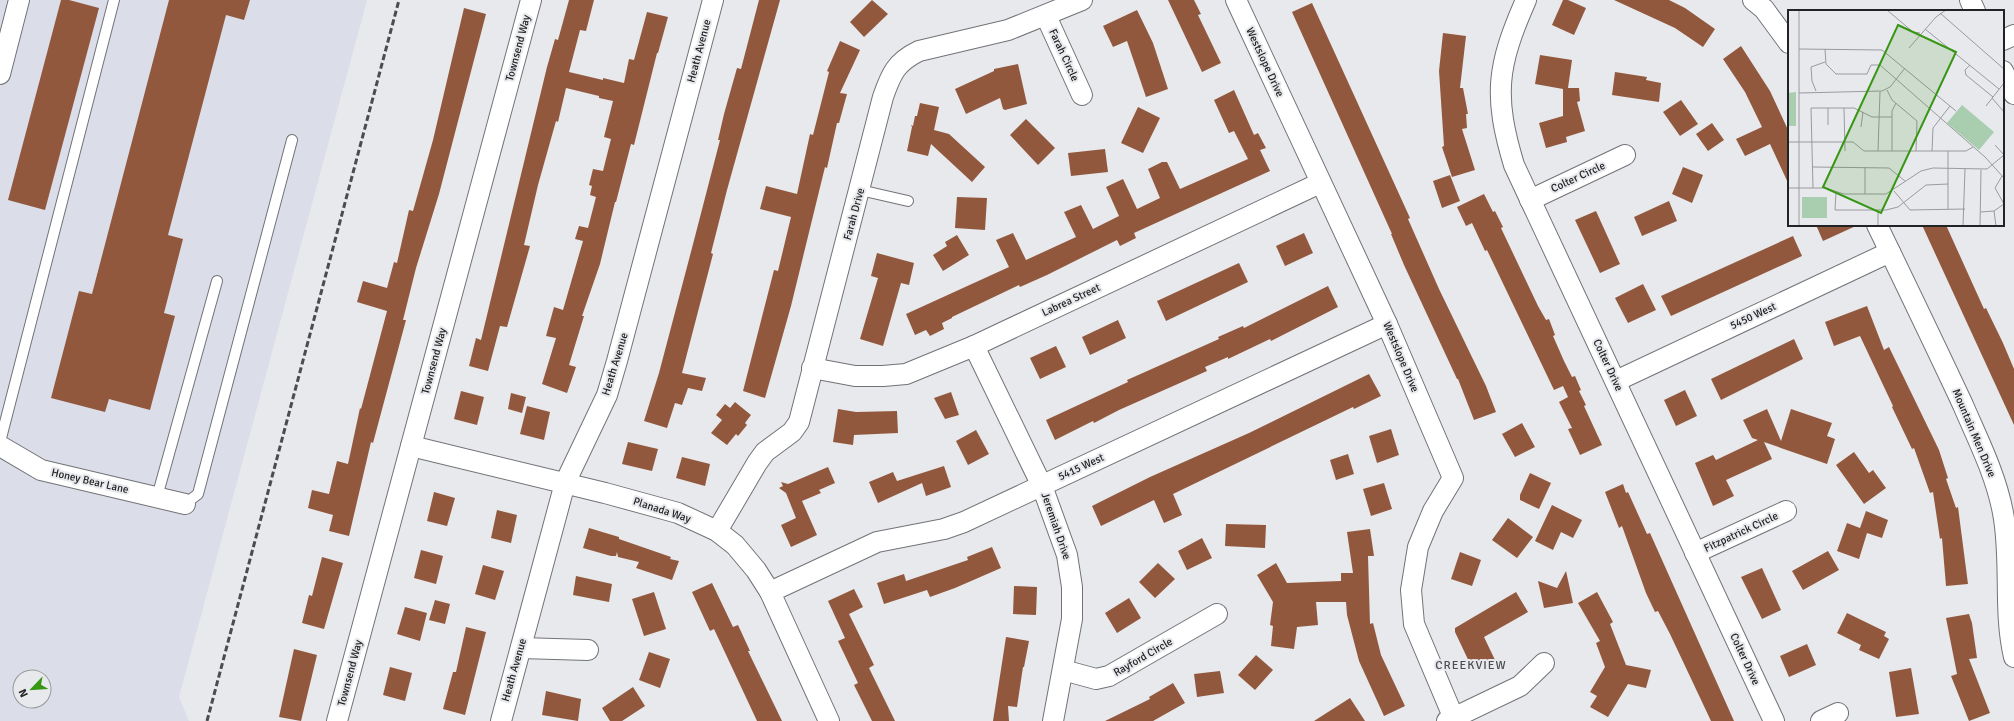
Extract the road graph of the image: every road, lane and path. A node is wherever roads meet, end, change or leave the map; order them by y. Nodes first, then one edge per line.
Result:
1 (19, 0) edge
2 (114, 0) edge
3 (531, 0) edge
4 (713, 0) edge
5 (1082, 0) edge
6 (1236, 0) edge
7 (1526, 0) edge
8 (1753, 0) edge
9 (1970, 0) edge
10 (1975, 10) edge
11 (1046, 16) junction
12 (2014, 35) edge
13 (2004, 40) edge
14 (1788, 42) edge
15 (2004, 73) edge
16 (0, 74) edge
17 (2014, 94) edge
18 (1082, 95) dead end
19 (292, 140) dead end
20 (1625, 155) dead end
21 (1320, 184) junction
22 (860, 190) junction
23 (1530, 200) junction
24 (908, 201) dead end
25 (1877, 226) edge
26 (1890, 252) junction
27 (217, 281) dead end
28 (1387, 324) junction
29 (974, 346) junction
30 (812, 368) junction
31 (1616, 381) junction
32 (0, 442) edge
33 (0, 446) edge
34 (411, 446) junction
35 (565, 483) junction
36 (1042, 486) junction
37 (157, 498) junction
38 (185, 504) joint
39 (1786, 511) dead end
40 (717, 531) junction
41 (1695, 553) junction
42 (2011, 557) edge
43 (770, 592) junction
44 (1217, 614) dead end
45 (521, 648) junction
46 (588, 650) dead end
47 (2014, 657) edge
48 (1544, 663) dead end
49 (1063, 670) junction
50 (1452, 720) edge
51 (337, 721) edge
52 (501, 721) edge
53 (829, 721) edge
54 (1053, 721) edge
55 (1774, 721) edge

1 - 16 street
2 - 32 lane
3 - 34 street, Townsend Way
4 - 35 street, Heath Avenue
5 - 11 street, Farah Drive
6 - 21 street, Westslope Drive
7 - 23 street, Colter Drive
8 - 14 street
9 - 10 street
11 - 18 street, Farah Circle
11 - 22 street, Farah Drive
12 - 13 street
15 - 17 street
19 - 38 lane
20 - 23 street, Colter Circle
21 - 28 street, Westslope Drive
21 - 29 street, Labrea Street
22 - 24 lane
22 - 30 street, Farah Drive
23 - 31 street, Colter Drive
25 - 26 street, Mountain Men Drive
26 - 31 street, 5450 West
26 - 42 street, Mountain Men Drive
27 - 37 lane
28 - 36 street, 5415 West
28 - 50 street, Westslope Drive
29 - 30 street, Labrea Street
29 - 36 street, Jeremiah Drive
30 - 40 street, Farah Drive
31 - 41 street, Colter Drive
33 - 37 street, Honey Bear Lane
34 - 35 street, Planada Way
34 - 51 street, Townsend Way
35 - 40 street, Planada Way
35 - 45 street, Heath Avenue
36 - 43 street, 5415 West
36 - 49 street, Jeremiah Drive
37 - 38 street, Honey Bear Lane
39 - 41 street, Fitzpatrick Circle
40 - 43 street, Planada Way
41 - 55 street, Colter Drive
42 - 47 street, Mountain Men Drive
43 - 53 street, Planada Way
44 - 49 street, Rayford Circle
45 - 46 street
45 - 52 street, Heath Avenue
48 - 50 street
49 - 54 street, Jeremiah Drive

